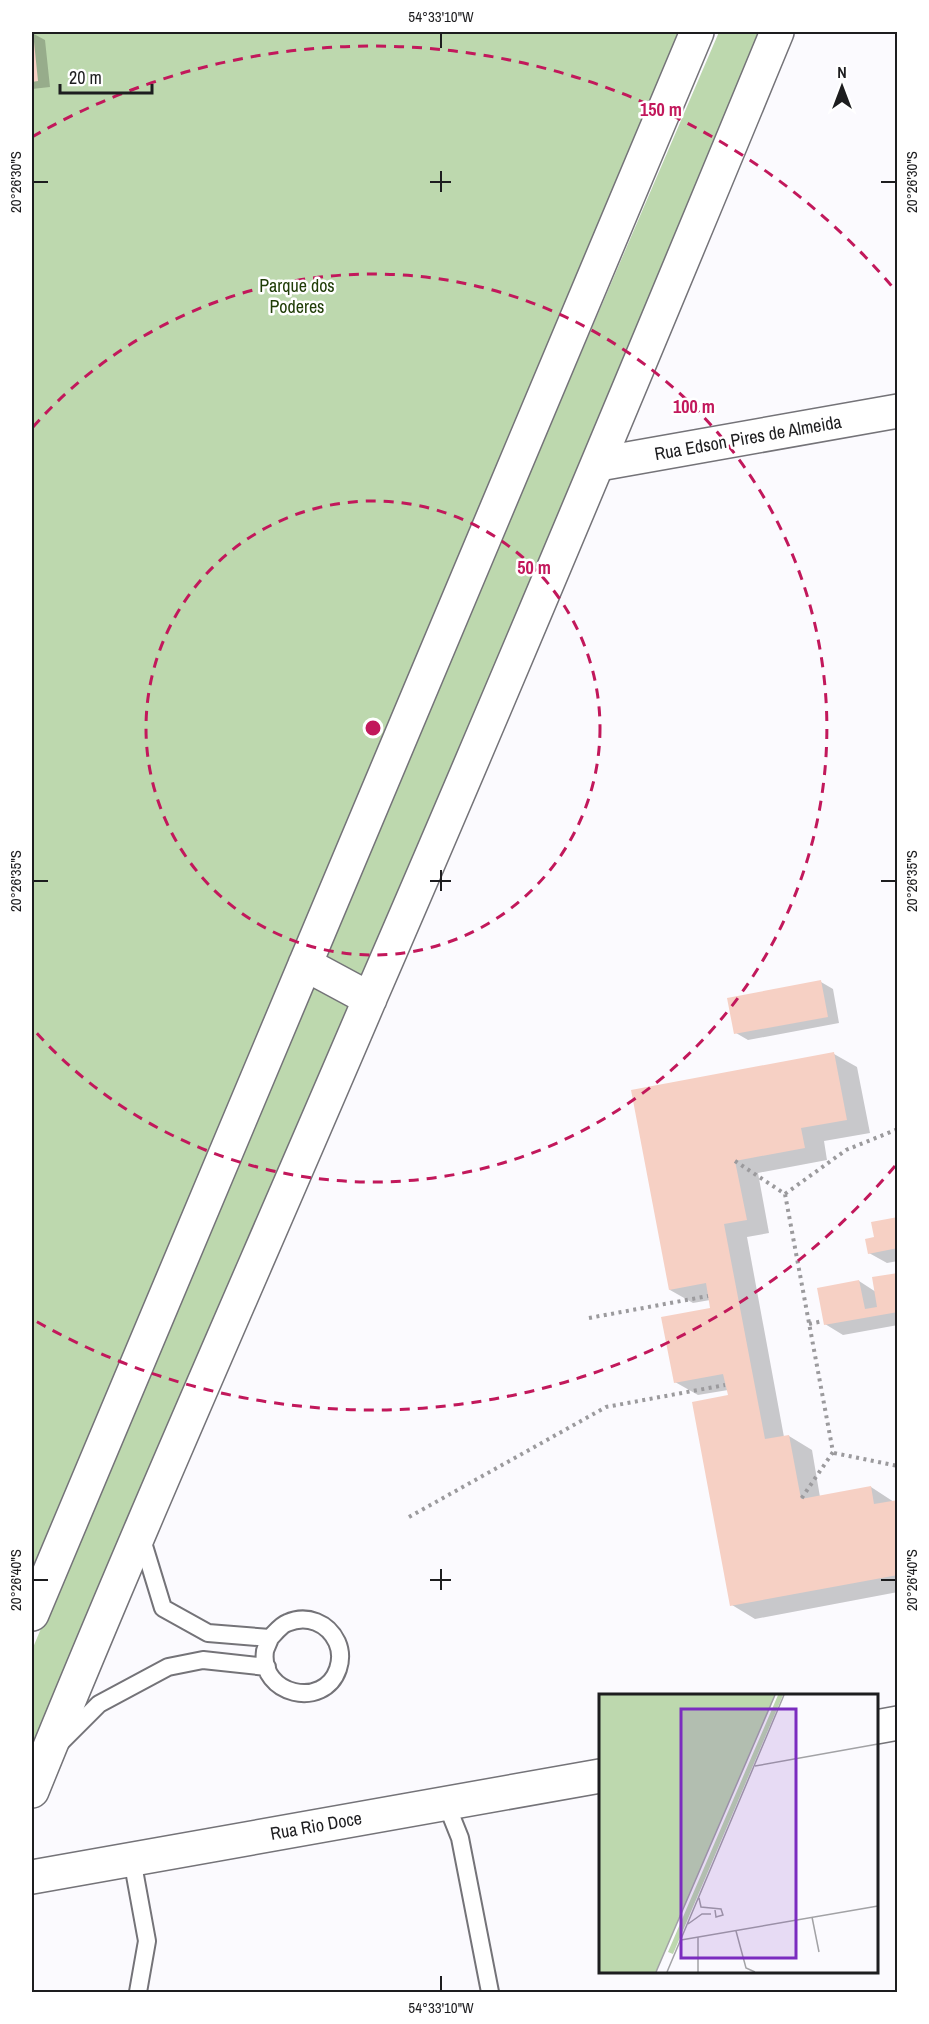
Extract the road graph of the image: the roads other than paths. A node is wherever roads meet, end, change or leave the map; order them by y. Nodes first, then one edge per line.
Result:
1 (697, 32) edge
2 (777, 32) edge
3 (897, 411) edge
4 (599, 464) junction
5 (304, 964) junction
6 (370, 999) junction
7 (140, 1533) junction
8 (32, 1614) edge
9 (270, 1638) junction
10 (267, 1667) junction
11 (897, 1723) edge
12 (878, 1727) edge
13 (45, 1757) junction
14 (599, 1776) edge
15 (32, 1791) edge
16 (446, 1803) junction
17 (132, 1858) junction
18 (32, 1876) edge
19 (138, 1992) edge
20 (490, 1992) edge

1 - 5 main road
2 - 4 main road
3 - 4 main road, Rua Edson Pires de Almeida
4 - 6 main road
5 - 6 main road
5 - 8 main road
6 - 7 main road
7 - 9 lane
7 - 13 main road
9 - 10 lane
9 - 10 lane
10 - 13 lane
11 - 12 main road
13 - 15 main road
14 - 16 main road, Rua Rio Doce
16 - 17 main road, Rua Rio Doce
16 - 20 lane
17 - 18 main road, Rua Rio Doce
17 - 19 lane

